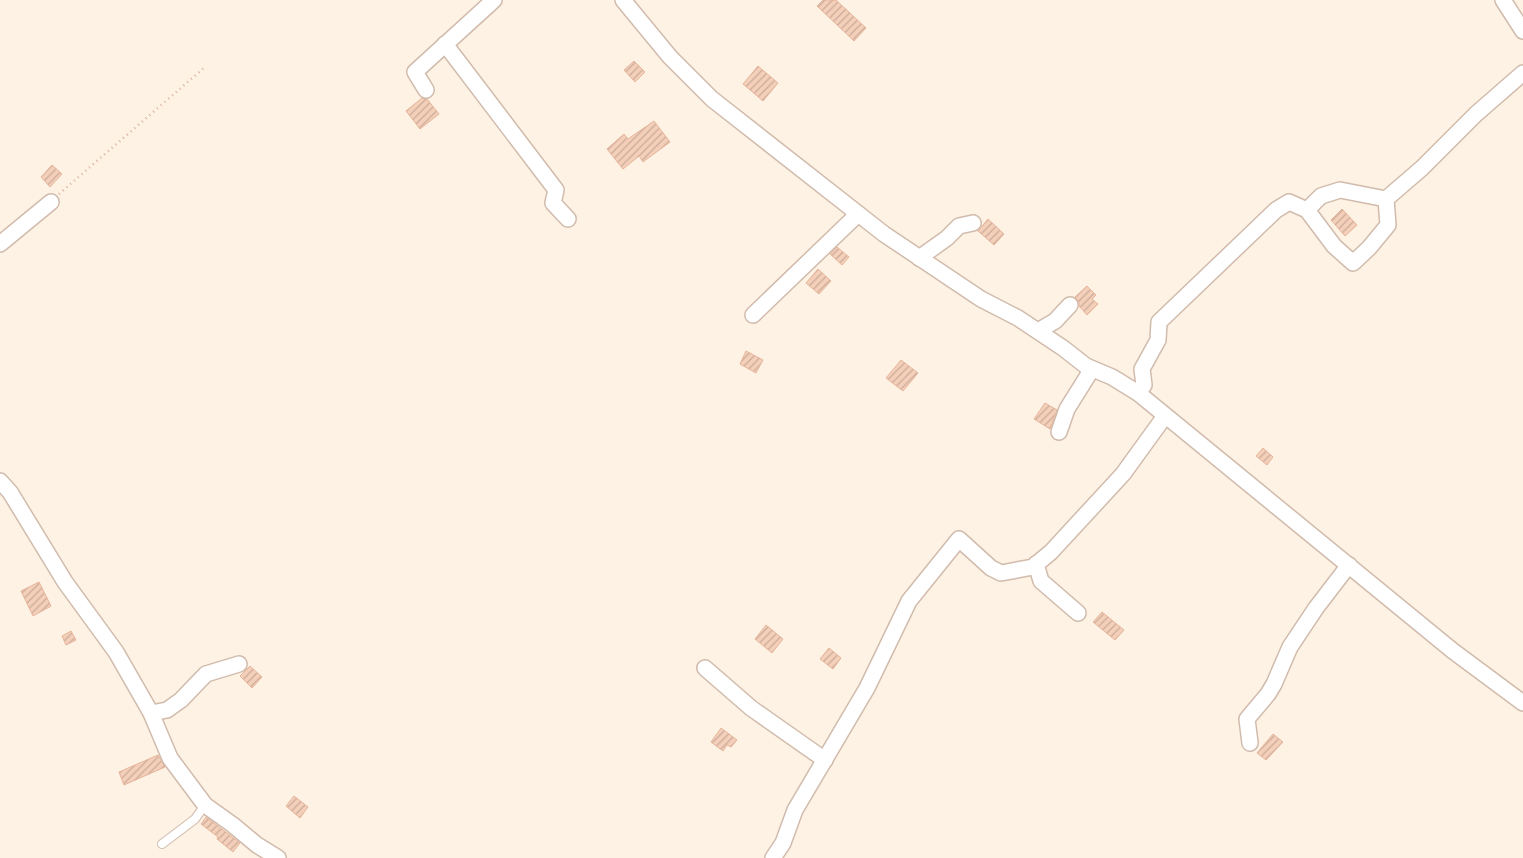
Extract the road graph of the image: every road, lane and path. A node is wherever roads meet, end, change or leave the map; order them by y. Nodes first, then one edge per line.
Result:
1 (494, 0) edge
2 (623, 0) edge
3 (1504, 0) edge
4 (1523, 31) edge
5 (445, 44) junction
6 (204, 67) dead end
7 (1523, 73) edge
8 (426, 90) dead end
9 (1386, 199) junction
10 (51, 202) joint
11 (1307, 210) junction
12 (858, 214) junction
13 (568, 218) dead end
14 (973, 223) dead end
15 (0, 244) edge
16 (919, 258) junction
17 (1070, 305) dead end
18 (753, 315) dead end
19 (1038, 331) junction
20 (1092, 369) junction
21 (1138, 393) junction
22 (1166, 416) junction
23 (1059, 432) dead end
24 (0, 480) edge
25 (1036, 564) junction
26 (1349, 565) junction
27 (1078, 613) dead end
28 (240, 664) dead end
29 (705, 668) dead end
30 (1523, 703) edge
31 (151, 712) junction
32 (1250, 743) dead end
33 (824, 760) junction
34 (205, 804) junction
35 (162, 844) dead end
36 (278, 858) edge
37 (773, 858) edge

1 - 5 street
2 - 12 street
3 - 4 street
5 - 8 street
5 - 13 street
6 - 10 path
7 - 9 street
9 - 11 street
9 - 11 street
10 - 15 street
11 - 21 street
12 - 16 street
12 - 18 street
14 - 16 street
16 - 19 street
17 - 19 street
19 - 20 street
20 - 21 street
20 - 23 street
21 - 22 street
22 - 25 street
22 - 26 street
24 - 31 street
25 - 27 street
25 - 33 street
26 - 30 street
26 - 32 street
28 - 31 street
29 - 33 street
31 - 34 street
33 - 37 street
34 - 35 lane
34 - 36 street

